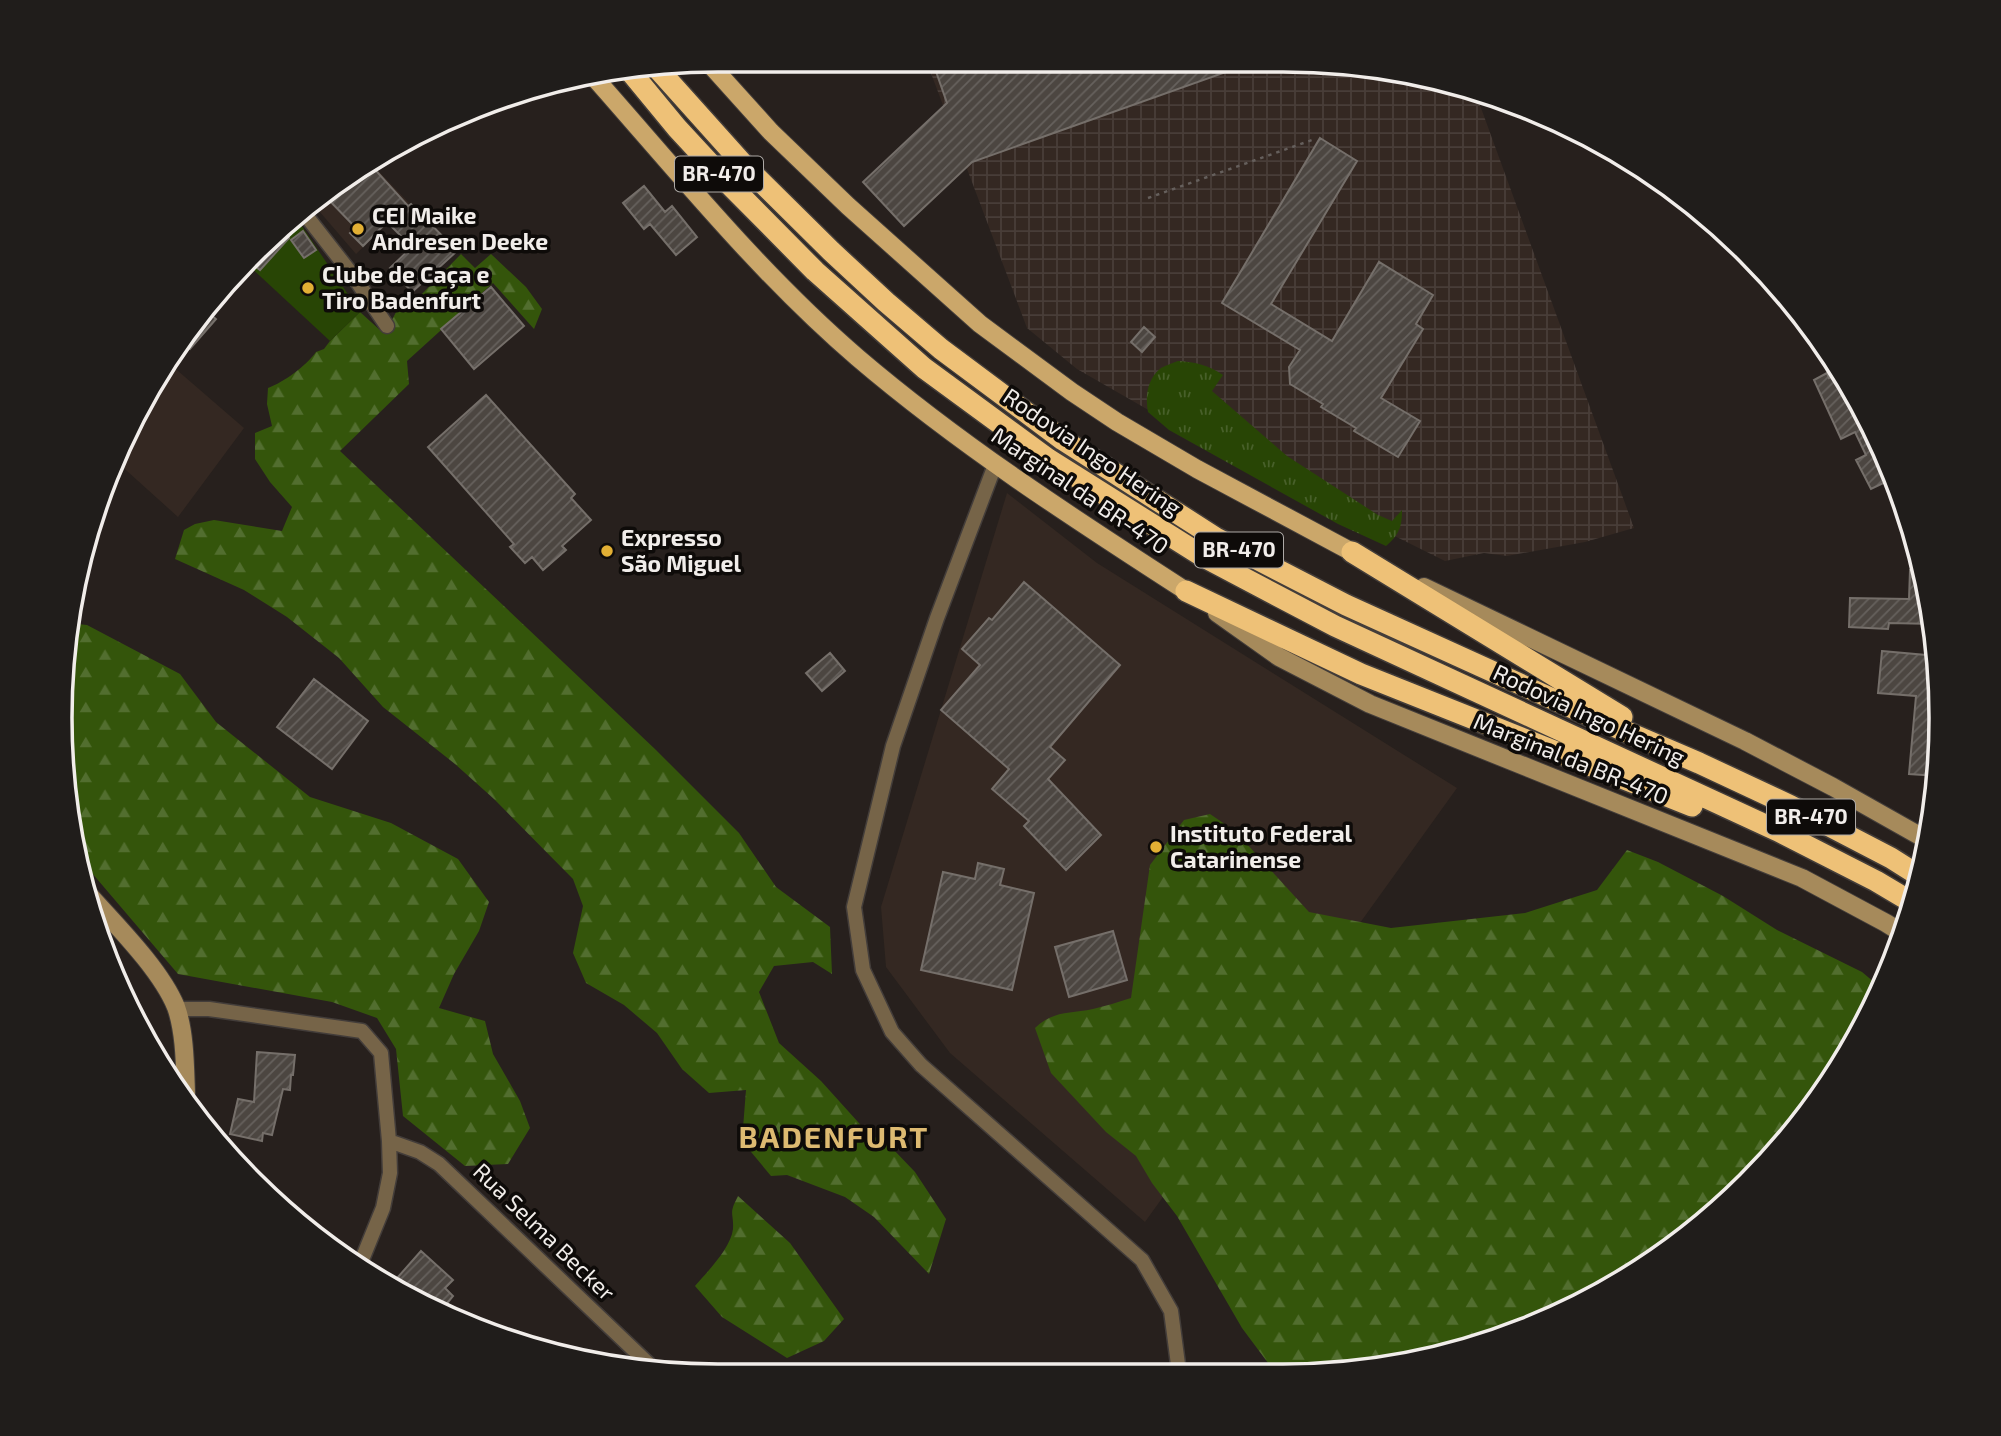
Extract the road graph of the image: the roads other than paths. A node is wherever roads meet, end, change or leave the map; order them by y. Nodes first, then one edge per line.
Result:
1 (717, 72) edge
2 (663, 74) edge
3 (635, 77) edge
4 (599, 83) edge
5 (308, 219) edge
6 (387, 326) dead end
7 (995, 465) junction
8 (1352, 552) junction
9 (1186, 591) junction
10 (1699, 763) junction
11 (1778, 831) junction
12 (1918, 835) edge
13 (1911, 870) edge
14 (1903, 897) edge
15 (101, 908) edge
16 (1894, 928) edge
17 (177, 1009) junction
18 (186, 1083) edge
19 (389, 1141) junction
20 (363, 1257) edge
21 (644, 1360) edge
22 (1179, 1364) edge

1 - 8 main road
2 - 10 highway, Rodovia Ingo Hering / BR-470
3 - 11 highway, Rodovia Ingo Hering / BR-470
4 - 7 main road, Marginal da BR-470
5 - 6 street
7 - 9 main road, Marginal da BR-470
7 - 22 street
8 - 10 highway
8 - 12 main road
9 - 11 highway
9 - 16 main road, Marginal da BR-470
10 - 13 highway, Rodovia Ingo Hering / BR-470
11 - 14 highway, Rodovia Ingo Hering / BR-470
15 - 17 main road
17 - 18 main road
17 - 19 street
19 - 20 street
19 - 21 street, Rua Selma Becker

